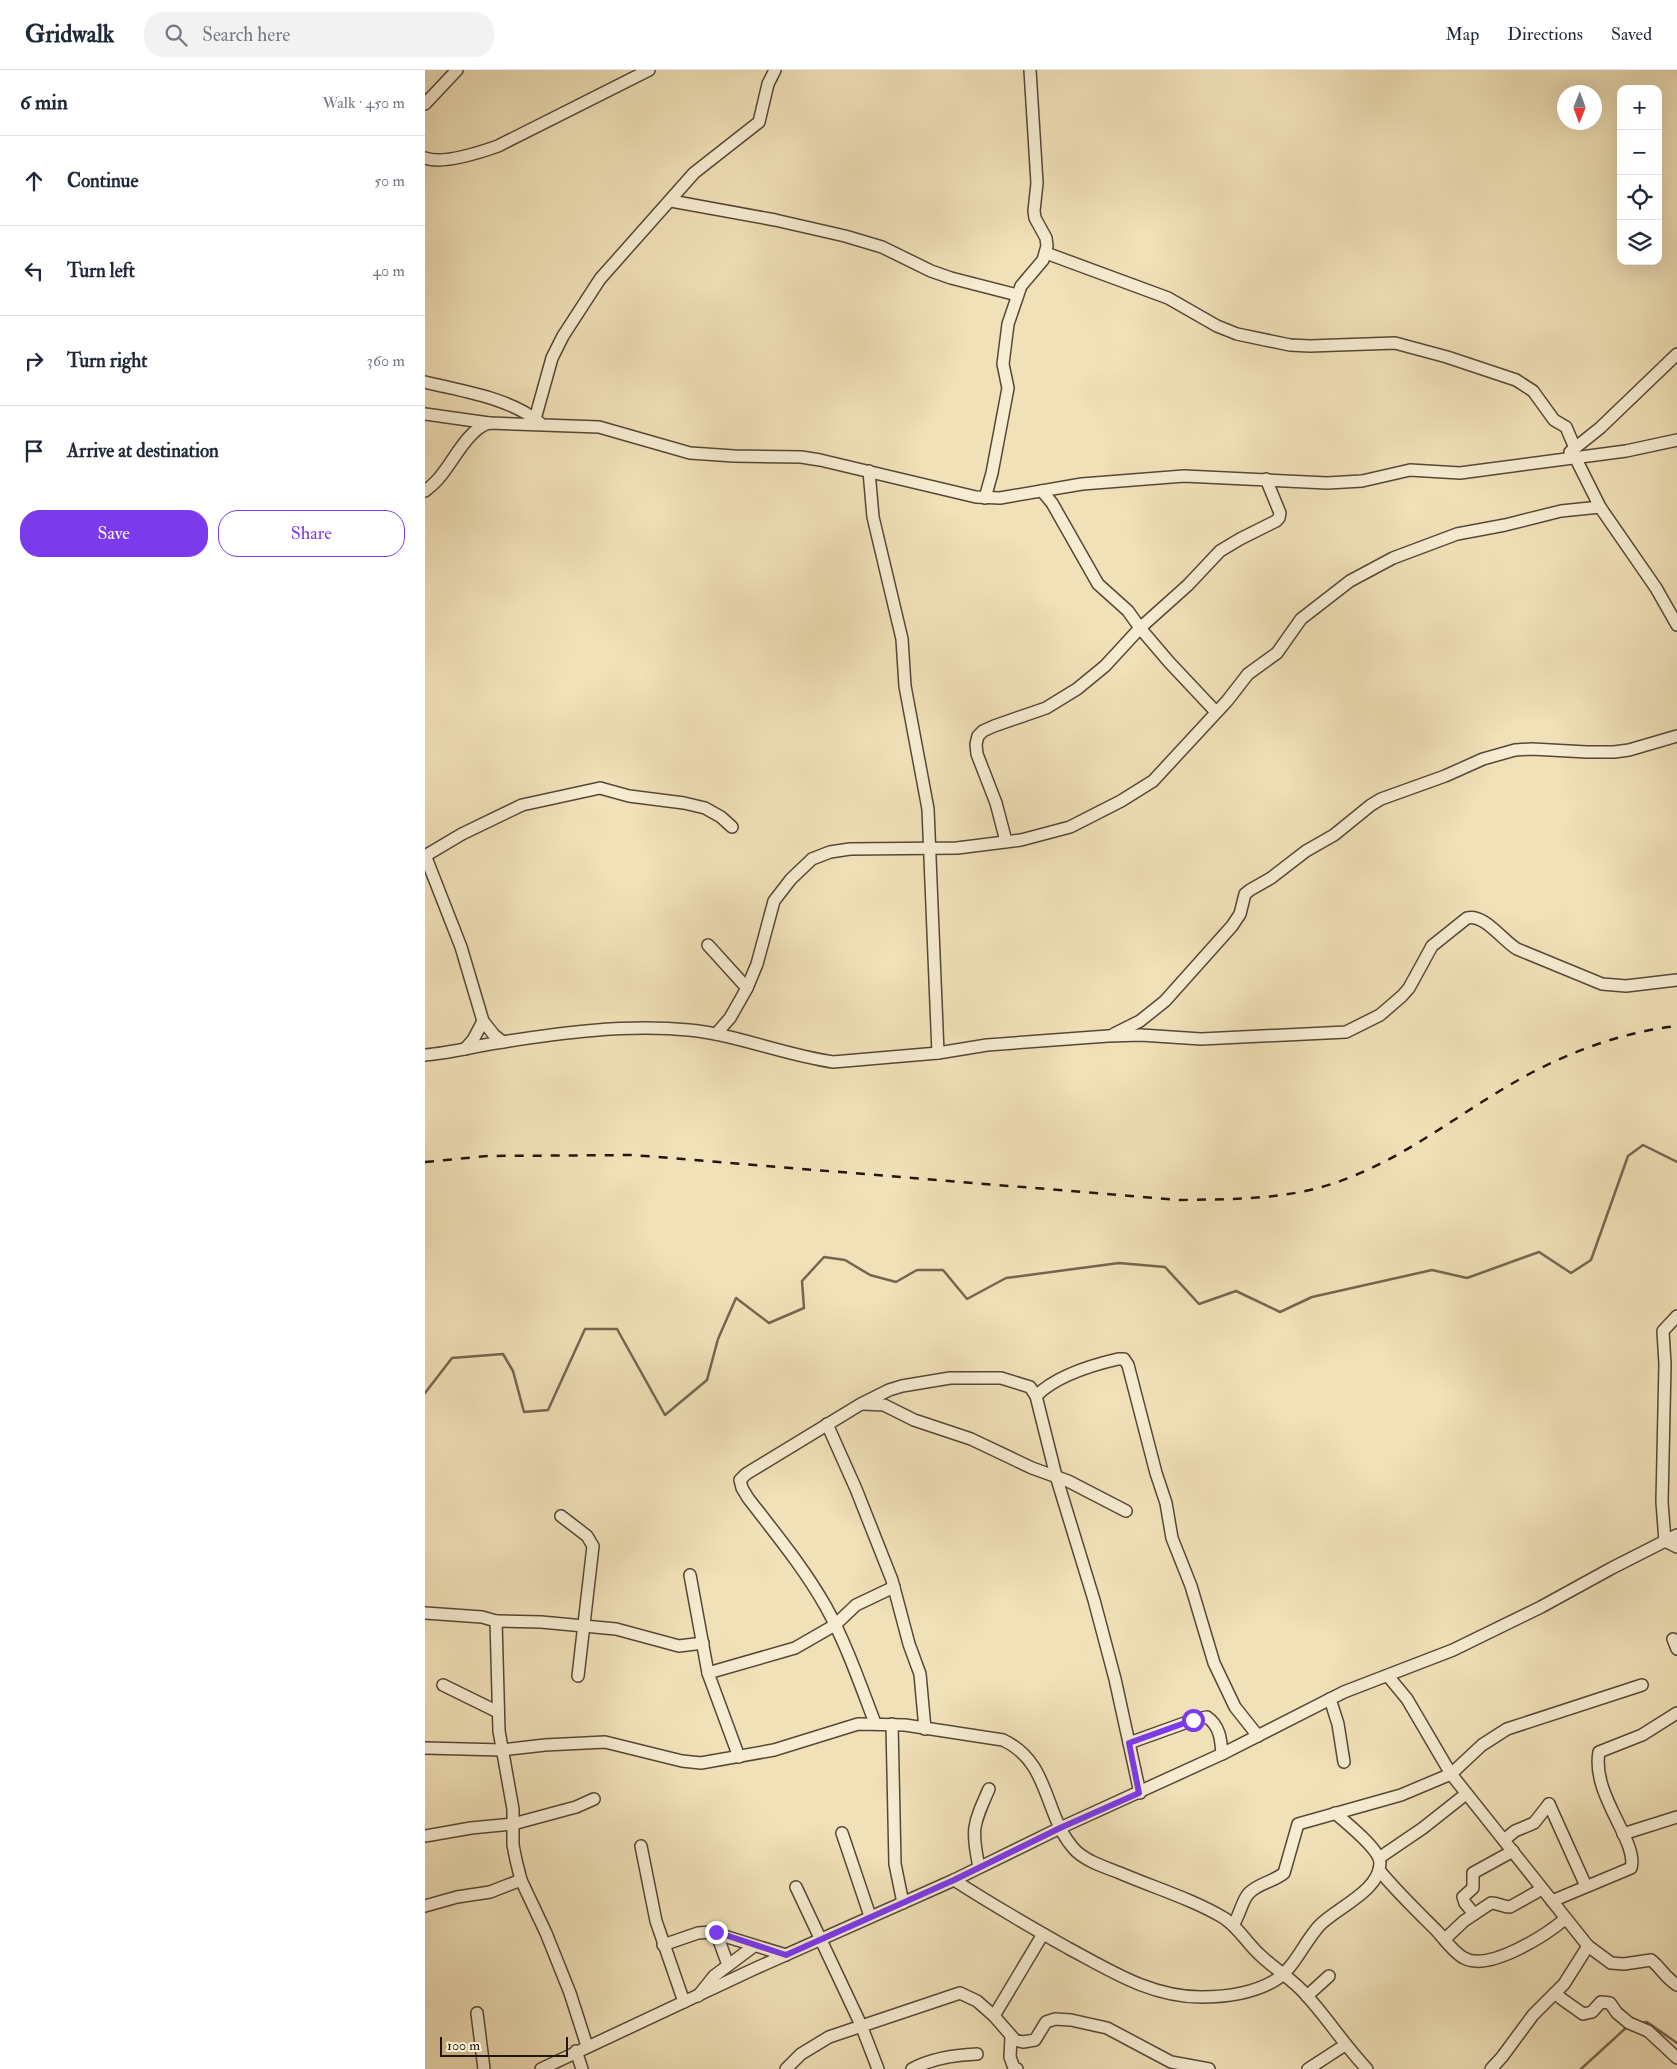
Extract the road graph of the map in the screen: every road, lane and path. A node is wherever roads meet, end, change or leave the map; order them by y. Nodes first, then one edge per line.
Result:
1 (457, 70) edge
2 (649, 70) edge
3 (775, 70) edge
4 (1030, 70) edge
5 (425, 104) edge
6 (425, 158) edge
7 (671, 201) junction
8 (1046, 253) junction
9 (1017, 295) junction
10 (1677, 354) edge
11 (425, 382) edge
12 (425, 414) edge
13 (538, 421) junction
14 (489, 423) junction
15 (1677, 440) edge
16 (1575, 452) junction
17 (869, 471) junction
18 (1266, 479) junction
19 (425, 491) edge
20 (1042, 491) junction
21 (985, 498) junction
22 (1600, 507) junction
23 (1677, 625) edge
24 (1140, 628) junction
25 (1216, 712) junction
26 (1677, 736) edge
27 (732, 827) dead end
28 (1006, 841) junction
29 (929, 847) junction
30 (425, 855) edge
31 (708, 945) dead end
32 (1677, 980) edge
33 (747, 988) junction
34 (483, 1020) junction
35 (716, 1034) junction
36 (1107, 1036) junction
37 (503, 1042) junction
38 (465, 1048) junction
39 (938, 1053) junction
40 (425, 1055) edge
41 (1677, 1316) edge
42 (1036, 1396) junction
43 (861, 1404) junction
44 (827, 1424) junction
45 (1056, 1476) junction
46 (1125, 1511) dead end
47 (561, 1516) dead end
48 (1677, 1535) edge
49 (1665, 1541) junction
50 (1677, 1547) edge
51 (690, 1575) dead end
52 (894, 1587) junction
53 (425, 1613) edge
54 (496, 1621) junction
55 (585, 1625) junction
56 (835, 1625) junction
57 (703, 1642) junction
58 (708, 1673) junction
59 (578, 1676) dead end
60 (1388, 1676) junction
61 (443, 1685) dead end
62 (1641, 1685) dead end
63 (1330, 1699) junction
64 (498, 1712) junction
65 (1677, 1713) edge
66 (875, 1723) junction
67 (892, 1724) junction
68 (925, 1729) junction
69 (1258, 1736) junction
70 (1129, 1743) junction
71 (425, 1748) edge
72 (502, 1750) junction
73 (1222, 1754) junction
74 (739, 1757) junction
75 (1344, 1762) dead end
76 (1451, 1774) junction
77 (989, 1789) dead end
78 (1139, 1793) junction
79 (1467, 1794) junction
80 (594, 1799) dead end
81 (1335, 1813) junction
82 (1677, 1817) edge
83 (513, 1824) junction
84 (1060, 1828) junction
85 (842, 1833) dead end
86 (1623, 1834) junction
87 (425, 1836) edge
88 (1504, 1840) junction
89 (641, 1846) dead end
90 (1513, 1851) junction
91 (1379, 1864) junction
92 (979, 1867) junction
93 (521, 1880) junction
94 (954, 1880) junction
95 (1586, 1886) junction
96 (796, 1887) dead end
97 (1542, 1889) junction
98 (1552, 1901) junction
99 (903, 1903) junction
100 (425, 1906) edge
101 (1475, 1914) junction
102 (870, 1916) junction
103 (1565, 1919) junction
104 (1233, 1925) junction
105 (716, 1932) junction
106 (1043, 1934) junction
107 (1445, 1939) junction
108 (820, 1941) junction
109 (663, 1945) junction
110 (754, 1946) junction
111 (1588, 1946) junction
112 (786, 1955) junction
113 (728, 1965) junction
114 (1285, 1974) junction
115 (1329, 1976) dead end
116 (1677, 1985) edge
117 (1555, 1993) junction
118 (698, 1996) junction
119 (1307, 1996) junction
120 (684, 2002) junction
121 (477, 2013) dead end
122 (994, 2016) junction
123 (861, 2025) junction
124 (1011, 2037) junction
125 (1345, 2045) junction
126 (587, 2046) junction
127 (576, 2051) junction
128 (977, 2054) dead end
129 (1677, 2058) edge
130 (484, 2069) edge
131 (541, 2069) edge
132 (582, 2069) edge
133 (786, 2069) edge
134 (878, 2069) edge
135 (912, 2069) edge
136 (1015, 2069) edge
137 (1209, 2069) edge
138 (1308, 2069) edge
139 (1367, 2069) edge
140 (1491, 2069) edge

1 - 5 street
2 - 6 street
3 - 7 street
4 - 8 street
7 - 9 street
7 - 13 street
8 - 9 street
8 - 16 street
9 - 21 street
10 - 16 street
11 - 13 street
12 - 14 street
13 - 14 street
13 - 17 street
14 - 19 street
15 - 16 street
16 - 18 street
16 - 22 street
17 - 21 street
17 - 29 street
18 - 20 street
18 - 24 street
20 - 21 street
20 - 24 street
22 - 23 street
22 - 25 street
24 - 25 street
24 - 28 street
25 - 28 street
26 - 36 street
27 - 30 street
28 - 29 street
29 - 33 street
29 - 39 street
30 - 34 street
31 - 33 street
32 - 36 street
33 - 35 street
34 - 37 street
34 - 38 street
35 - 37 street
35 - 39 street
36 - 39 street
37 - 38 street
38 - 40 street
41 - 49 street
42 - 43 street
42 - 45 street
42 - 69 street
43 - 44 street
43 - 45 street
44 - 52 street
44 - 56 street
45 - 46 street
45 - 70 street
47 - 55 street
48 - 49 street
49 - 50 street
49 - 60 street
51 - 57 street
52 - 56 street
52 - 68 street
53 - 54 street
54 - 55 street
54 - 64 street
55 - 57 street
55 - 59 street
56 - 58 street
56 - 66 street
57 - 58 street
58 - 74 street
60 - 63 street
60 - 76 street
61 - 64 street
62 - 76 street
63 - 69 street
63 - 75 street
64 - 72 street
65 - 86 street
66 - 67 street
66 - 74 street
67 - 68 street
67 - 99 street
68 - 84 street
69 - 73 street
70 - 73 street
70 - 78 street
71 - 72 street
72 - 74 street
72 - 83 street
73 - 78 street
76 - 79 street
76 - 81 street
77 - 92 street
78 - 84 street
79 - 88 street
79 - 91 street
80 - 83 street
81 - 91 street
81 - 104 street
82 - 86 street
83 - 87 street
83 - 93 street
84 - 92 street
84 - 104 street
85 - 102 street
86 - 95 street
88 - 90 street
88 - 95 street
89 - 109 street
90 - 97 street
90 - 101 street
91 - 107 street
91 - 114 street
92 - 94 street
93 - 100 street
93 - 126 street
94 - 99 street
94 - 106 street
95 - 98 street
96 - 108 street
97 - 98 street
97 - 101 street
98 - 103 street
99 - 102 street
101 - 107 street
102 - 108 street
103 - 107 street
103 - 111 street
104 - 114 street
105 - 109 street
105 - 110 street
105 - 113 street
106 - 114 street
106 - 122 street
108 - 112 street
108 - 123 street
109 - 120 street
110 - 112 street
110 - 113 street
111 - 116 street
111 - 117 street
112 - 118 street
113 - 118 street
114 - 119 street
115 - 119 street
117 - 129 street
117 - 140 street
118 - 120 street
119 - 125 street
120 - 126 street
121 - 130 street
122 - 123 street
122 - 124 street
123 - 133 street
123 - 134 street
124 - 136 street
124 - 137 street
125 - 138 street
125 - 139 street
126 - 127 street
127 - 131 street
127 - 132 street
128 - 135 street

